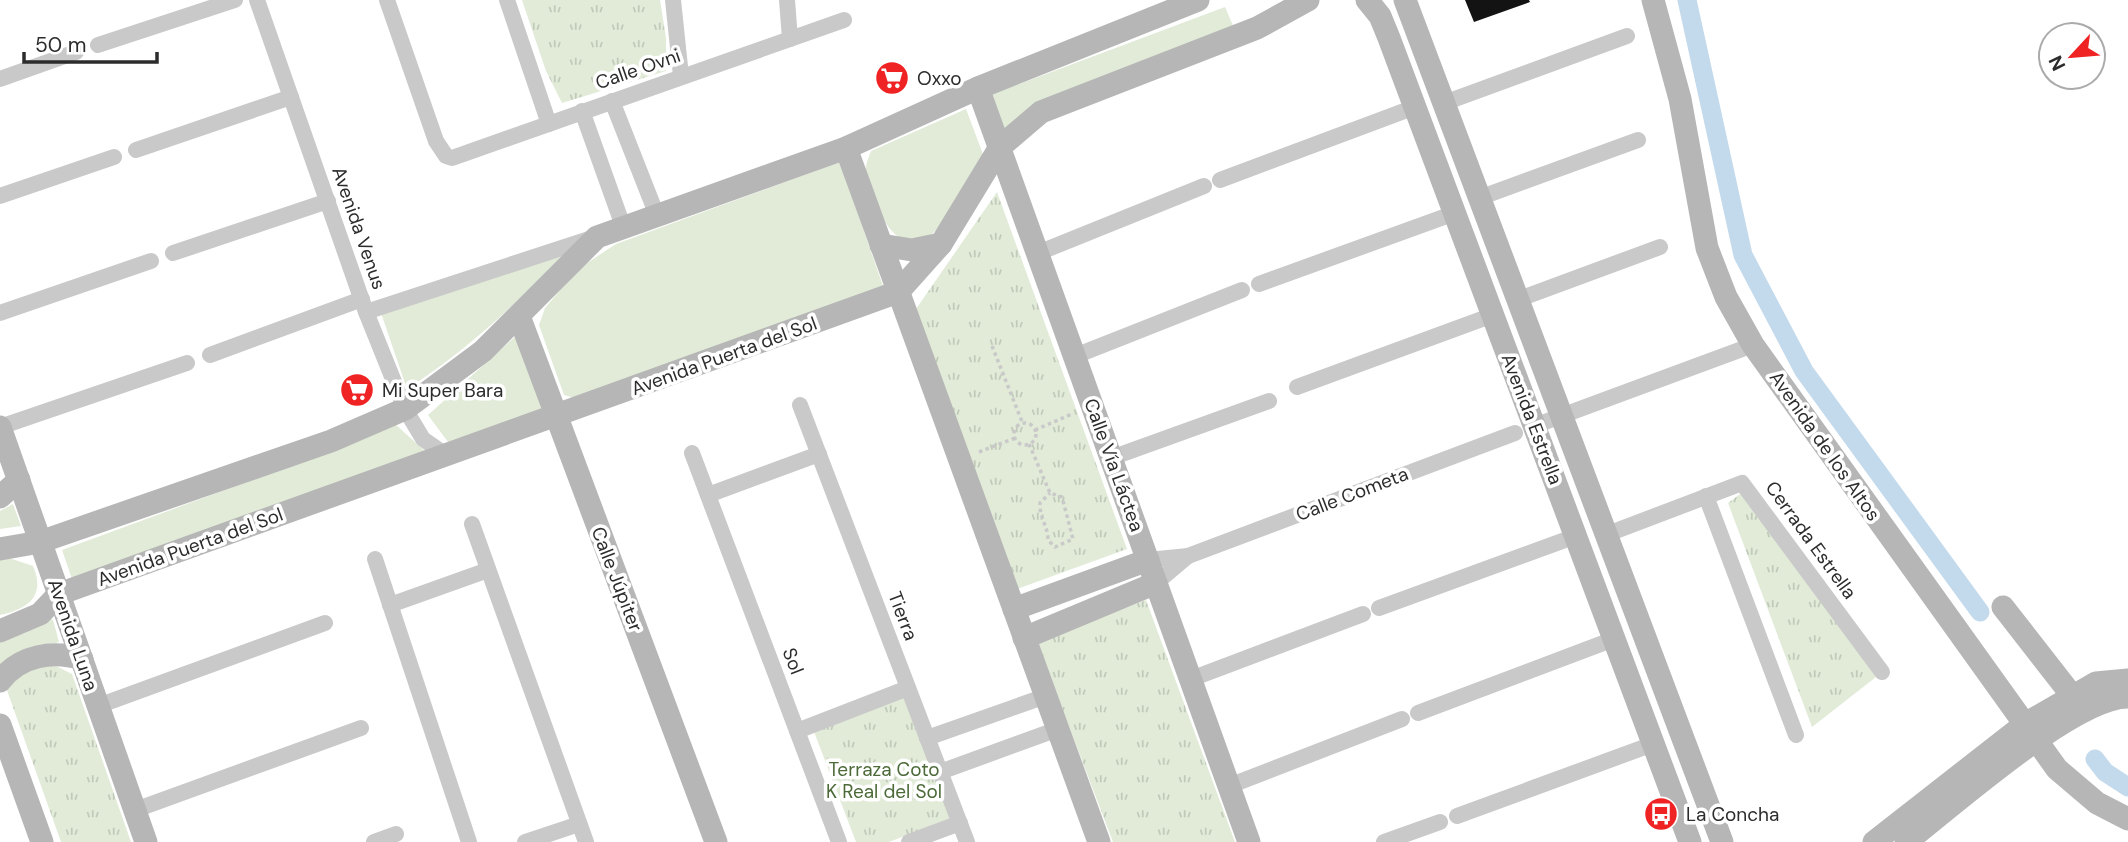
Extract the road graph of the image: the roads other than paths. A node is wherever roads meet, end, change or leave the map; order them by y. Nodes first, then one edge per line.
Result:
1 (235, 0) edge
2 (257, 0) edge
3 (387, 0) edge
4 (507, 0) edge
5 (673, 0) edge
6 (787, 0) edge
7 (1198, 0) edge
8 (1308, 0) edge
9 (1367, 0) edge
10 (1405, 0) edge
11 (1653, 0) edge
12 (844, 20) dead end
13 (1627, 36) dead end
14 (790, 38) junction
15 (98, 44) dead end
16 (76, 52) dead end
17 (681, 76) junction
18 (0, 79) edge
19 (978, 88) junction
20 (291, 97) junction
21 (612, 100) junction
22 (1444, 103) junction
23 (1415, 107) junction
24 (582, 111) junction
25 (549, 124) junction
26 (1638, 140) dead end
27 (846, 148) junction
28 (1000, 148) junction
29 (136, 150) dead end
30 (114, 157) dead end
31 (1220, 180) dead end
32 (1204, 187) dead end
33 (0, 196) edge
34 (1479, 198) junction
35 (328, 201) junction
36 (656, 213) junction
37 (1455, 213) junction
38 (623, 226) junction
39 (597, 237) junction
40 (941, 244) junction
41 (881, 245) junction
42 (1660, 247) dead end
43 (173, 253) dead end
44 (1038, 253) junction
45 (151, 261) dead end
46 (1259, 284) dead end
47 (1242, 290) dead end
48 (898, 292) junction
49 (1519, 299) junction
50 (364, 305) junction
51 (0, 313) edge
52 (519, 316) junction
53 (1493, 316) junction
54 (1753, 345) junction
55 (210, 355) dead end
56 (1075, 356) junction
57 (187, 363) dead end
58 (1297, 387) dead end
59 (1269, 401) dead end
60 (800, 405) dead end
61 (405, 409) junction
62 (1562, 416) junction
63 (555, 418) junction
64 (0, 427) edge
65 (1525, 430) junction
66 (692, 453) dead end
67 (819, 454) junction
68 (446, 455) junction
69 (1111, 458) junction
70 (19, 480) junction
71 (708, 495) junction
72 (1706, 496) junction
73 (0, 497) edge
74 (472, 524) dead end
75 (1605, 535) junction
76 (1576, 537) junction
77 (40, 542) junction
78 (0, 548) edge
79 (1188, 556) junction
80 (375, 559) dead end
81 (1148, 560) junction
82 (488, 570) junction
83 (1156, 583) junction
84 (59, 594) junction
85 (390, 605) junction
86 (2003, 607) dead end
87 (1014, 608) junction
88 (1379, 608) dead end
89 (1363, 614) dead end
90 (325, 622) dead end
91 (0, 631) edge
92 (1024, 638) junction
93 (1614, 639) junction
94 (82, 659) junction
95 (1882, 672) dead end
96 (1191, 679) junction
97 (2128, 680) edge
98 (0, 681) edge
99 (908, 688) junction
100 (1046, 696) junction
101 (2128, 697) edge
102 (2077, 702) junction
103 (98, 706) junction
104 (1418, 713) dead end
105 (1402, 719) dead end
106 (361, 728) dead end
107 (1058, 729) junction
108 (797, 731) junction
109 (2031, 732) junction
110 (2, 734) edge
111 (1796, 735) dead end
112 (927, 738) junction
113 (1653, 744) junction
114 (940, 772) junction
115 (1229, 786) junction
116 (135, 810) junction
117 (1457, 816) dead end
118 (1923, 817) junction
119 (2128, 819) edge
120 (1440, 822) dead end
121 (960, 823) junction
122 (579, 824) junction
123 (396, 834) dead end
124 (41, 842) edge
125 (146, 842) edge
126 (374, 842) edge
127 (468, 842) edge
128 (525, 842) edge
129 (586, 842) edge
130 (716, 842) edge
131 (839, 842) edge
132 (909, 842) edge
133 (967, 842) edge
134 (1099, 842) edge
135 (1249, 842) edge
136 (1384, 842) edge
137 (1690, 842) edge
138 (1722, 842) edge
139 (1874, 842) edge
140 (1906, 842) edge

1 - 15 street
2 - 20 street, Avenida Venus
3 - 25 street, Calle Ovni
4 - 25 street
5 - 17 street
6 - 14 street
7 - 19 street
8 - 28 street, Avenida Puerta del Sol
9 - 23 street, Avenida Estrella
10 - 22 street, Avenida Estrella
11 - 54 street, Avenida de los Altos
12 - 14 street, Calle Ovni
13 - 22 street
14 - 17 street, Calle Ovni
16 - 18 street
17 - 21 street, Calle Ovni
19 - 27 street
19 - 28 street, Calle Vía Láctea
20 - 29 street
20 - 35 street, Avenida Venus
21 - 24 street, Calle Ovni
21 - 36 street
22 - 34 street, Avenida Estrella
23 - 31 street
23 - 37 street, Avenida Estrella
24 - 25 street, Calle Ovni
24 - 38 street
26 - 34 street
27 - 36 street
27 - 41 street
28 - 40 street, Avenida Puerta del Sol
28 - 44 street, Calle Vía Láctea
30 - 33 street
32 - 44 street
34 - 49 street, Avenida Estrella
35 - 43 street
35 - 50 street, Avenida Venus
36 - 38 street
37 - 46 street
37 - 53 street, Avenida Estrella
38 - 39 street
39 - 50 street
39 - 52 street
40 - 41 street
40 - 48 street, Avenida Puerta del Sol
41 - 48 street
42 - 49 street
44 - 56 street, Calle Vía Láctea
45 - 51 street
47 - 56 street
48 - 63 street, Avenida Puerta del Sol
48 - 87 street
49 - 62 street, Avenida Estrella
50 - 55 street
50 - 61 street, Avenida Venus
52 - 61 street
52 - 63 street, Calle Júpiter
53 - 58 street
53 - 65 street, Avenida Estrella
54 - 62 street, Calle Cometa
54 - 109 street, Avenida de los Altos
56 - 69 street, Calle Vía Láctea
57 - 64 street
59 - 69 street
60 - 67 street, Tierra
61 - 68 street, Avenida Venus
61 - 77 street
62 - 65 street, Calle Cometa
62 - 75 street, Avenida Estrella
63 - 68 street, Avenida Puerta del Sol
63 - 130 street, Calle Júpiter
64 - 70 street, Avenida Luna
65 - 76 street, Avenida Estrella
65 - 79 street, Calle Cometa
66 - 71 street, Sol
67 - 71 street
67 - 99 street, Tierra
68 - 84 street, Avenida Puerta del Sol
69 - 81 street, Calle Vía Láctea
70 - 73 street
70 - 77 street, Avenida Luna
71 - 108 street, Sol
72 - 75 street, Cerrada Estrella
72 - 95 street, Cerrada Estrella
72 - 111 street
74 - 82 street
75 - 138 street, Avenida Estrella
76 - 88 street
76 - 93 street, Avenida Estrella
77 - 78 street
77 - 84 street, Avenida Luna
79 - 81 street, Calle Cometa
79 - 83 street, Calle Cometa
80 - 85 street
81 - 83 street, Calle Vía Láctea
81 - 87 street, Calle Cometa
82 - 85 street
82 - 122 street
83 - 92 street, Calle Cometa
83 - 96 street, Calle Vía Láctea
84 - 91 street
84 - 94 street, Avenida Luna
85 - 127 street
86 - 102 street
87 - 92 street
89 - 96 street
90 - 103 street
92 - 100 street
93 - 104 street
93 - 113 street, Avenida Estrella
94 - 98 street
94 - 103 street, Avenida Luna
96 - 115 street, Calle Vía Láctea
97 - 102 street
99 - 108 street
99 - 112 street, Tierra
100 - 107 street
100 - 112 street
101 - 102 street
102 - 109 street
103 - 116 street, Avenida Luna
105 - 115 street
106 - 116 street
107 - 114 street
107 - 134 street
108 - 131 street, Sol
109 - 118 street
109 - 119 street, Avenida de los Altos
110 - 124 street
112 - 114 street, Tierra
113 - 117 street
113 - 137 street, Avenida Estrella
114 - 121 street, Tierra
115 - 135 street, Calle Vía Láctea
116 - 125 street, Avenida Luna
118 - 139 street
118 - 140 street
120 - 136 street
121 - 132 street
121 - 133 street, Tierra
122 - 128 street
122 - 129 street
123 - 126 street

